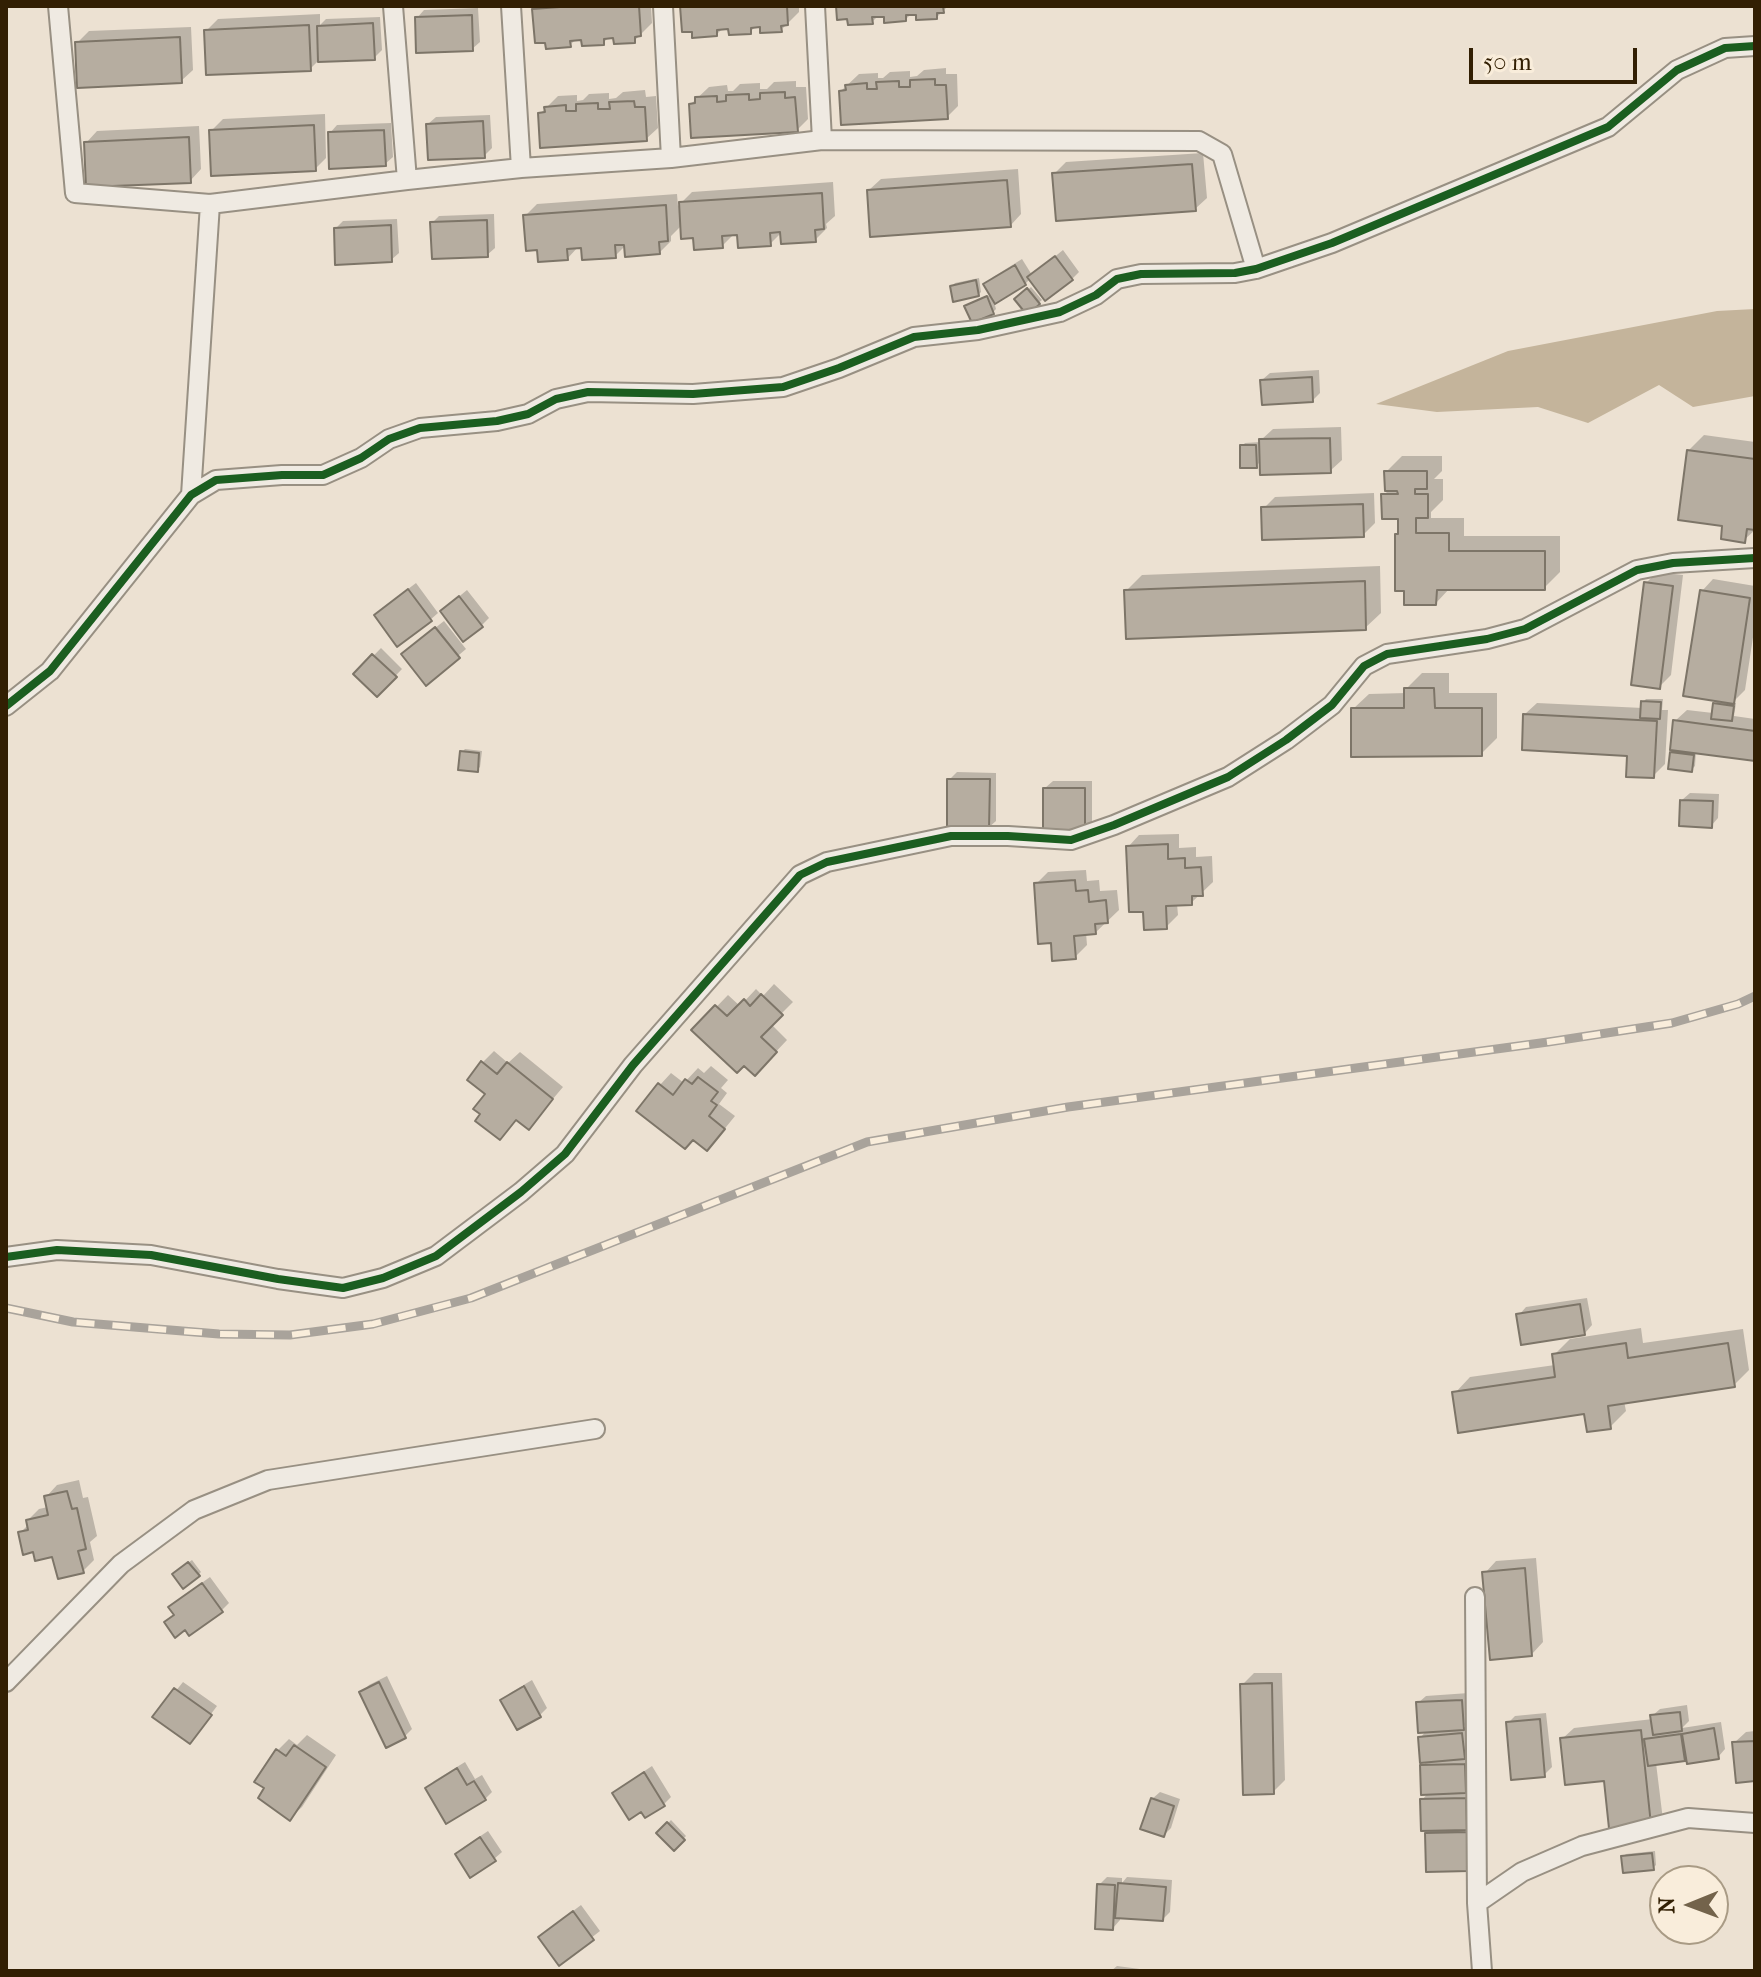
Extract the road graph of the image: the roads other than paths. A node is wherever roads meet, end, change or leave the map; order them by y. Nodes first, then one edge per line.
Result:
1 (58, 6) edge
2 (393, 6) edge
3 (511, 6) edge
4 (663, 6) edge
5 (815, 6) edge
6 (1755, 46) edge
7 (822, 140) junction
8 (671, 158) junction
9 (521, 168) junction
10 (407, 180) junction
11 (210, 204) junction
12 (1256, 269) junction
13 (191, 495) junction
14 (1755, 558) edge
15 (6, 706) edge
16 (6, 1257) edge
17 (595, 1429) dead end
18 (1475, 1597) dead end
19 (6, 1682) edge
20 (1755, 1823) edge
21 (1477, 1903) junction
22 (1482, 1971) edge

1 - 11 street
2 - 10 street
3 - 9 street
4 - 8 street
5 - 7 street
6 - 12 street
7 - 8 street
7 - 12 street
8 - 9 street
9 - 10 street
10 - 11 street
11 - 13 street
12 - 13 street
13 - 15 street
14 - 16 street
17 - 19 street
18 - 21 street
20 - 21 street
21 - 22 street

